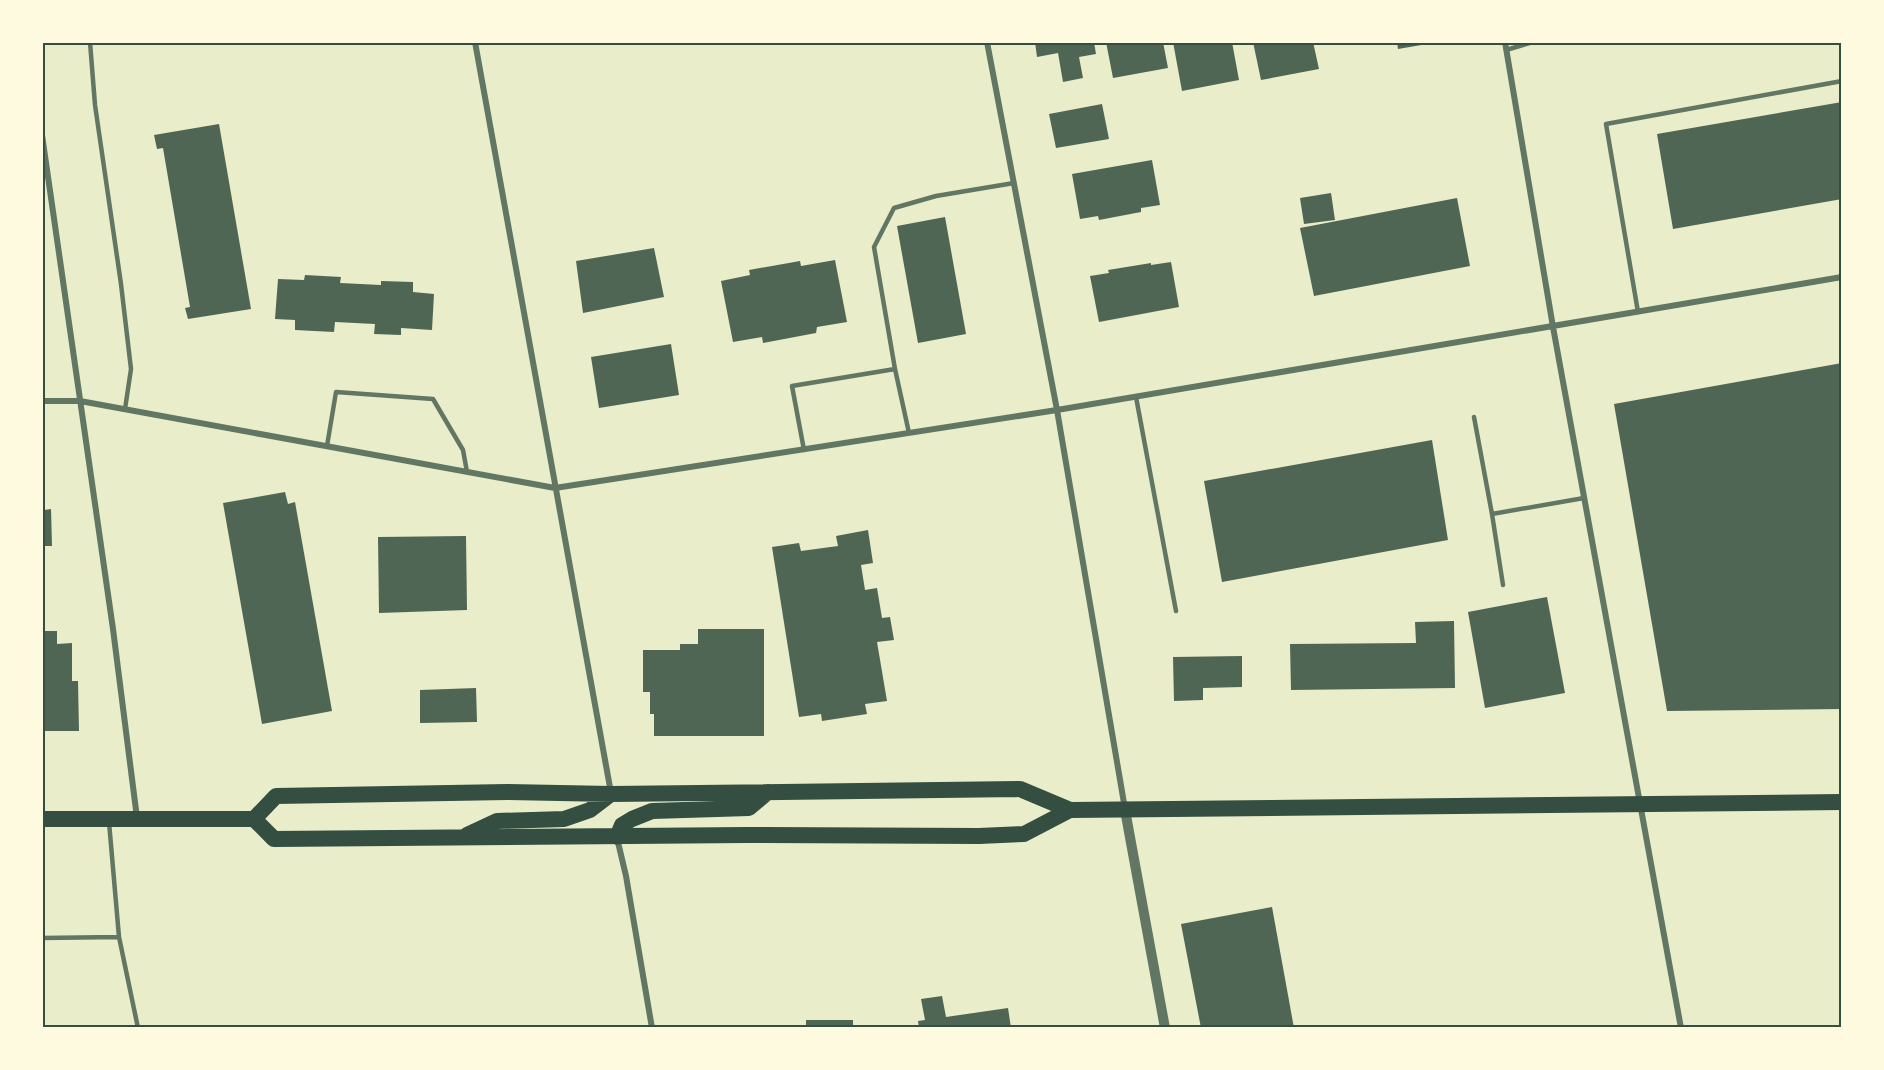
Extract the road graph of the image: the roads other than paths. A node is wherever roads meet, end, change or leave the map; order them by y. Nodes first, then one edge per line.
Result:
1 (90, 42) edge
2 (475, 42) edge
3 (987, 42) edge
4 (1504, 42) edge
5 (1533, 42) edge
6 (1506, 50) junction
7 (1842, 81) edge
8 (42, 135) edge
9 (1014, 183) junction
10 (1842, 277) edge
11 (1638, 312) junction
12 (1553, 327) junction
13 (895, 369) junction
14 (1136, 397) junction
15 (42, 401) edge
16 (81, 401) junction
17 (125, 409) junction
18 (1057, 410) junction
19 (1474, 417) dead end
20 (909, 433) junction
21 (327, 447) junction
22 (804, 450) junction
23 (467, 472) junction
24 (555, 489) junction
25 (1584, 498) junction
26 (1492, 514) junction
27 (1503, 585) dead end
28 (1176, 611) dead end
29 (768, 792) junction
30 (611, 794) junction
31 (1842, 802) edge
32 (1639, 804) junction
33 (1070, 810) junction
34 (1125, 810) junction
35 (109, 818) junction
36 (137, 818) junction
37 (42, 819) edge
38 (254, 819) junction
39 (617, 837) junction
40 (461, 838) junction
41 (119, 937) junction
42 (42, 938) edge
43 (138, 1028) edge
44 (652, 1028) edge
45 (1165, 1028) edge
46 (1681, 1028) edge

1 - 17 lane
2 - 24 street
3 - 9 street
4 - 6 street
5 - 6 lane
6 - 12 street
7 - 11 lane
8 - 16 street
9 - 13 lane
9 - 18 street
10 - 11 street
11 - 12 street
12 - 14 street
12 - 25 street
13 - 20 lane
13 - 22 lane
14 - 18 street
14 - 28 lane
15 - 16 street
16 - 17 street
16 - 36 street
17 - 21 street
18 - 20 street
18 - 34 street
19 - 26 lane
20 - 22 street
21 - 23 street
21 - 23 lane
22 - 24 street
23 - 24 street
24 - 30 street
25 - 26 lane
25 - 32 street
26 - 27 lane
29 - 30 highway
29 - 33 highway
29 - 39 highway
30 - 38 highway
30 - 40 highway
31 - 32 highway
32 - 34 highway
32 - 46 street
33 - 34 highway
33 - 39 highway
34 - 45 street
35 - 36 highway
35 - 37 highway
35 - 41 lane
36 - 38 highway
38 - 40 highway
39 - 40 highway
39 - 44 street
41 - 42 lane
41 - 43 lane

